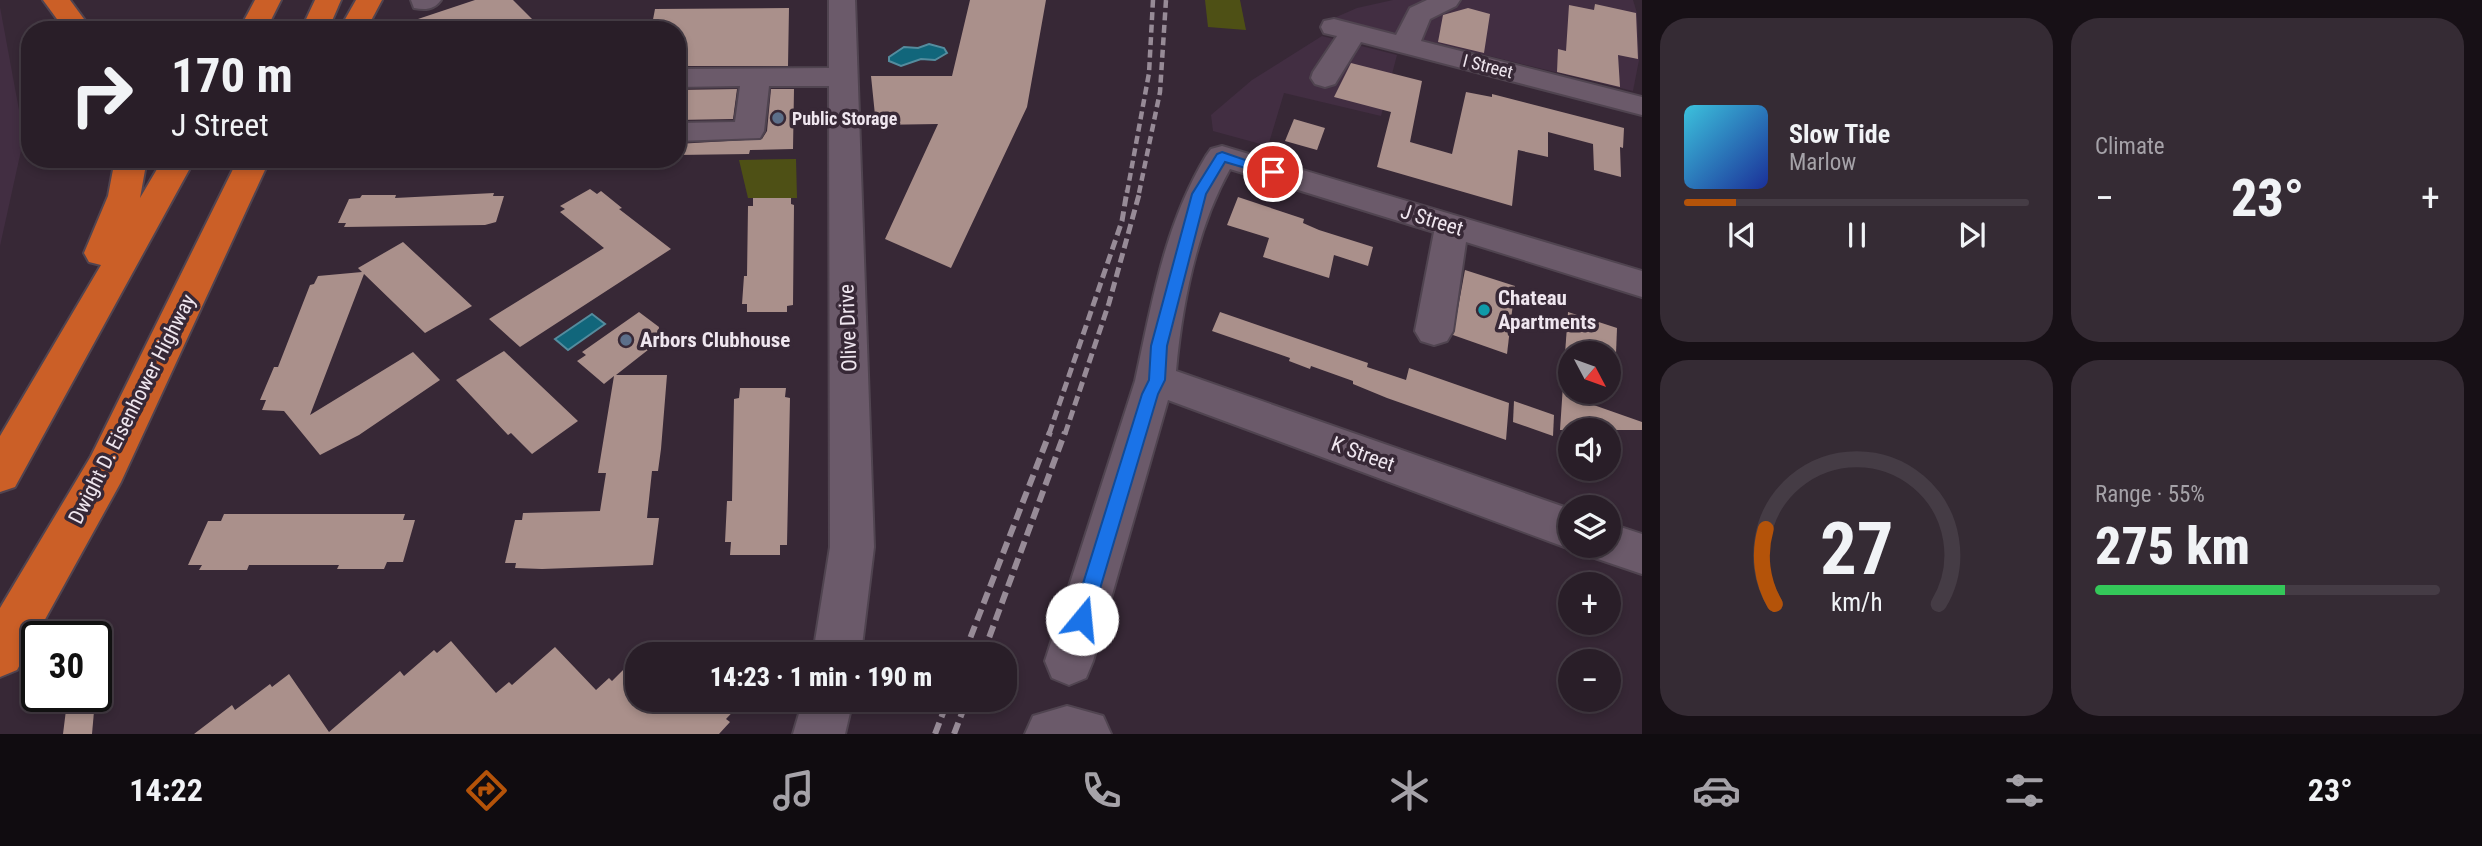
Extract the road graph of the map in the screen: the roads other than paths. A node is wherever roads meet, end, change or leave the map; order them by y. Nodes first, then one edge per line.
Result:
1 (56, 0) edge
2 (268, 0) edge
3 (328, 0) edge
4 (369, 0) edge
5 (842, 0) edge
6 (1447, 0) edge
7 (72, 21) edge
8 (257, 21) edge
9 (318, 21) edge
10 (357, 21) edge
11 (1405, 45) junction
12 (842, 77) junction
13 (686, 78) edge
14 (1325, 78) dead end
15 (755, 79) junction
16 (1642, 106) edge
17 (686, 132) edge
18 (131, 168) edge
19 (174, 168) edge
20 (250, 168) edge
21 (272, 168) edge
22 (1452, 226) junction
23 (218, 235) junction
24 (1642, 284) edge
25 (1434, 331) dead end
26 (1157, 380) junction
27 (0, 464) edge
28 (0, 474) edge
29 (1558, 525) edge
30 (1621, 547) edge
31 (1642, 554) edge
32 (839, 642) edge
33 (0, 653) edge
34 (1069, 661) dead end
35 (825, 712) edge
36 (819, 734) edge
37 (1051, 734) edge
38 (1085, 734) edge

1 - 7 highway
2 - 8 highway
3 - 9 highway
4 - 10 highway
5 - 12 street, Olive Drive
6 - 11 street
11 - 14 street, I Street
11 - 16 street, I Street
12 - 15 street
12 - 32 street, Olive Drive
13 - 15 street
15 - 17 street
18 - 27 highway
19 - 28 highway
20 - 23 highway, Dwight D. Eisenhower Highway
21 - 23 highway
22 - 24 street, J Street
22 - 25 street
22 - 26 street, J Street
23 - 33 highway, Dwight D. Eisenhower Highway
26 - 29 street, K Street
26 - 34 street
30 - 31 street
35 - 36 street
37 - 38 street

